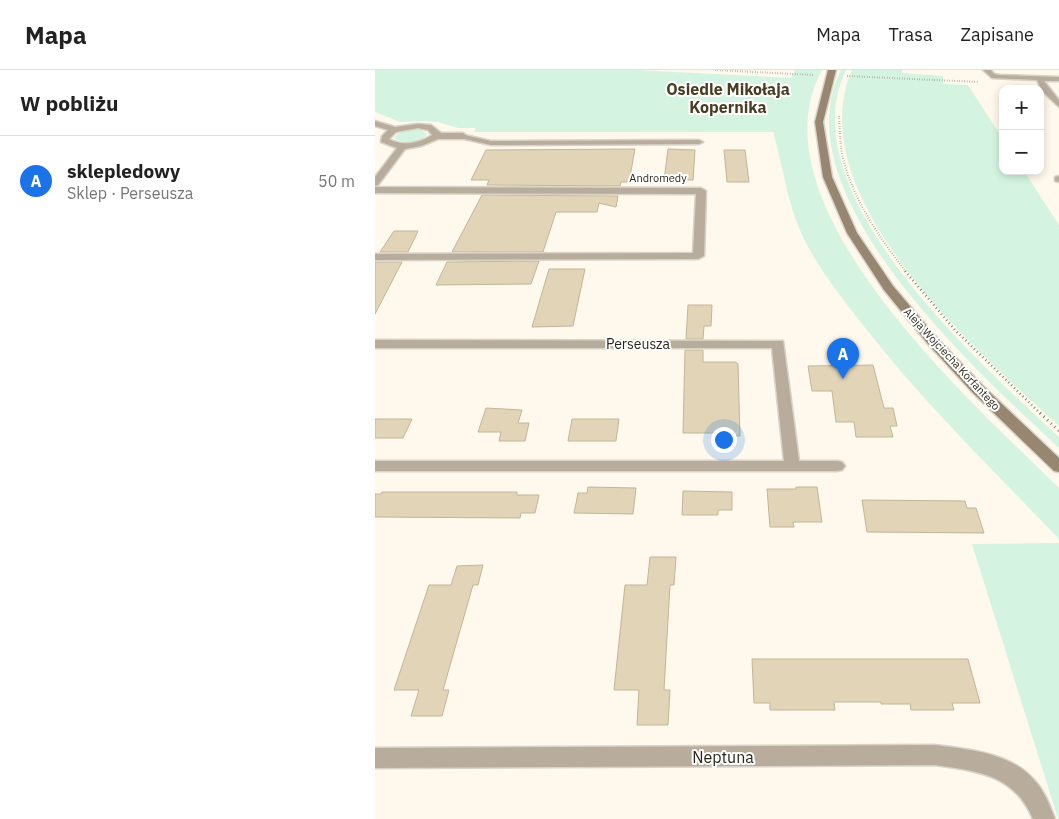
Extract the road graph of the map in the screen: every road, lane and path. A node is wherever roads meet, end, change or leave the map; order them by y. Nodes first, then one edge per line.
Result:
1 (715, 70) edge
2 (849, 70) edge
3 (987, 70) edge
4 (830, 73) edge
5 (1039, 78) junction
6 (1059, 79) edge
7 (984, 82) dead end
8 (1059, 105) edge
9 (839, 112) dead end
10 (375, 123) edge
11 (395, 130) junction
12 (436, 136) junction
13 (463, 136) joint
14 (699, 142) dead end
15 (403, 146) junction
16 (375, 183) edge
17 (375, 190) edge
18 (375, 257) edge
19 (375, 344) edge
20 (1059, 431) edge
21 (375, 466) edge
22 (792, 466) junction
23 (837, 466) dead end
24 (1059, 467) edge
25 (375, 758) edge
26 (1044, 819) edge

1 - 4 path
2 - 7 path
3 - 5 street
4 - 24 main road, Aleja Wojciecha Korfantego
5 - 6 street
5 - 8 street
9 - 20 path
10 - 11 street
11 - 12 street
11 - 15 street
12 - 13 street
12 - 15 street
13 - 14 lane
15 - 16 street
17 - 18 street, Andromedy
19 - 22 street, Perseusza
21 - 22 street
22 - 23 street
25 - 26 street, Neptuna

